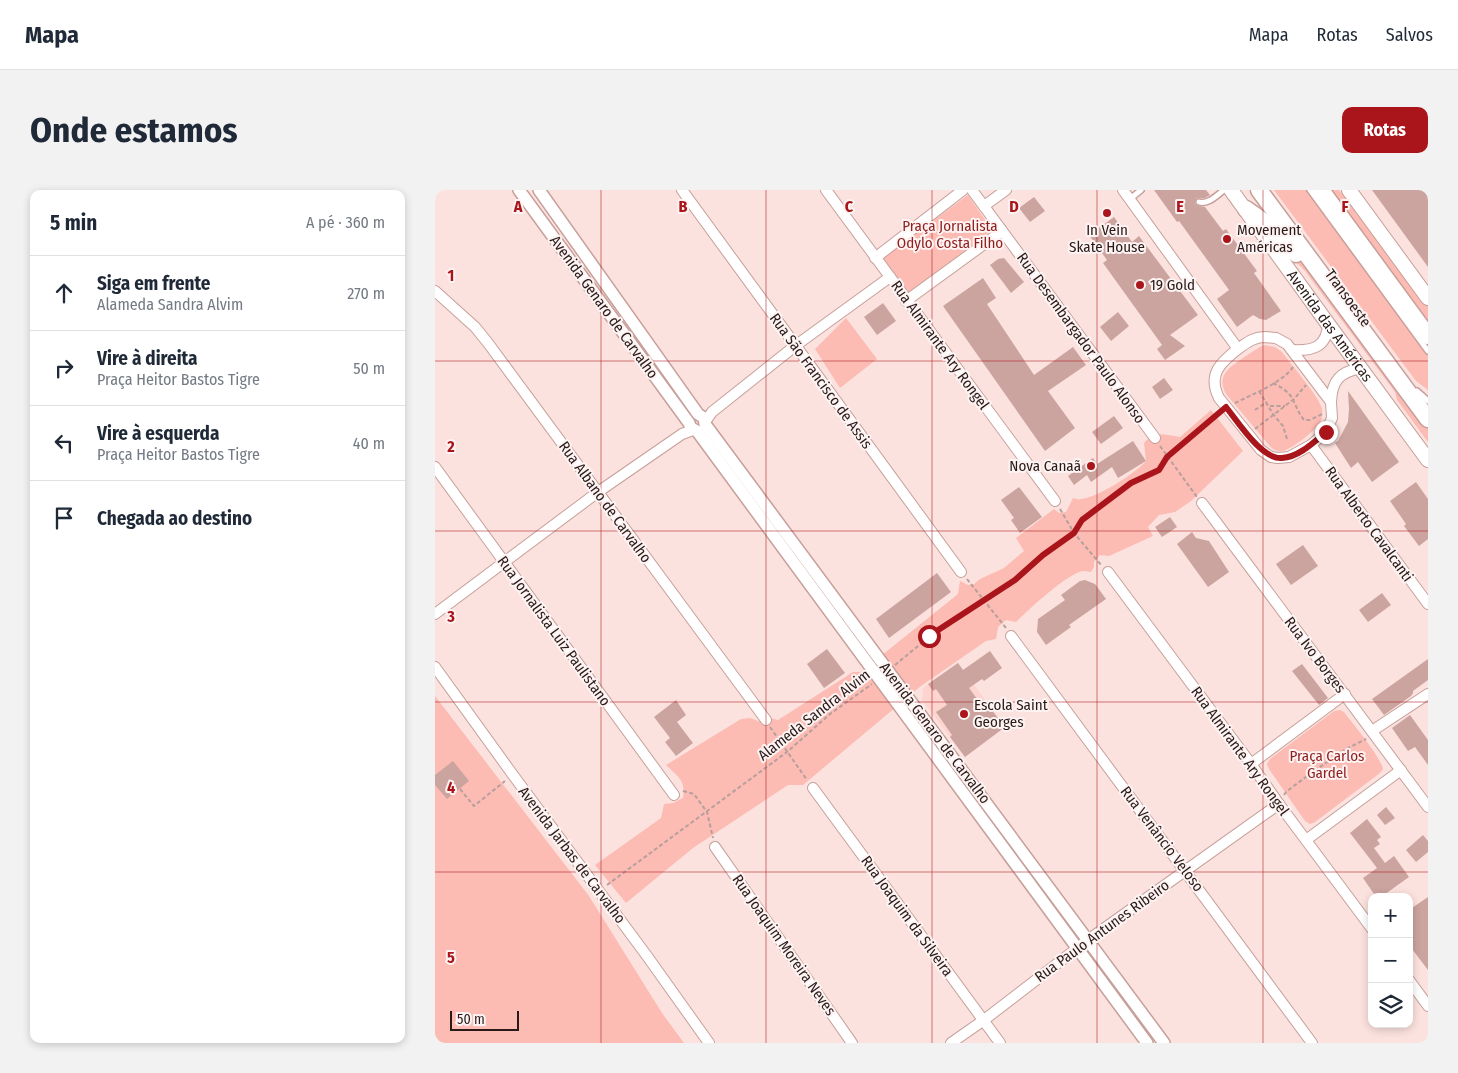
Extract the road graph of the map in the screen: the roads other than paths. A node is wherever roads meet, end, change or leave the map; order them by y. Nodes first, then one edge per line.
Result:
1 (519, 190) edge
2 (539, 190) edge
3 (682, 190) edge
4 (825, 190) edge
5 (963, 190) edge
6 (972, 190) edge
7 (1005, 190) edge
8 (1123, 190) edge
9 (1141, 190) edge
10 (1224, 190) edge
11 (1231, 190) edge
12 (1259, 190) edge
13 (1311, 190) edge
14 (1321, 190) edge
15 (1349, 190) edge
16 (1129, 199) junction
17 (1199, 202) dead end
18 (984, 206) junction
19 (1246, 209) junction
20 (1002, 230) junction
21 (875, 258) junction
22 (890, 277) junction
23 (1326, 282) junction
24 (435, 291) edge
25 (1428, 298) edge
26 (906, 300) junction
27 (1328, 324) junction
28 (1428, 336) edge
29 (795, 346) junction
30 (1238, 349) junction
31 (1293, 350) junction
32 (1428, 351) edge
33 (1361, 368) junction
34 (1412, 384) dead end
35 (1417, 392) junction
36 (1428, 400) edge
37 (1331, 402) junction
38 (1428, 406) edge
39 (1428, 419) edge
40 (697, 423) junction
41 (1155, 438) road end
42 (1311, 444) junction
43 (1428, 460) edge
44 (435, 467) edge
45 (598, 492) junction
46 (1055, 501) road end
47 (1202, 502) road end
48 (504, 563) junction
49 (961, 572) road end
50 (1108, 572) road end
51 (1428, 604) edge
52 (435, 614) edge
53 (1011, 636) road end
54 (877, 655) junction
55 (867, 663) junction
56 (435, 667) edge
57 (1345, 694) junction
58 (1428, 694) edge
59 (907, 696) junction
60 (898, 704) junction
61 (766, 720) road end
62 (1372, 732) junction
63 (1251, 764) junction
64 (1401, 770) junction
65 (813, 788) road end
66 (674, 795) road end
67 (1279, 804) junction
68 (1428, 807) edge
69 (1307, 840) junction
70 (715, 848) road end
71 (1185, 870) junction
72 (1368, 924) edge
73 (1088, 940) junction
74 (1077, 948) junction
75 (1411, 983) edge
76 (1428, 1006) edge
77 (983, 1020) junction
78 (709, 1043) edge
79 (853, 1043) edge
80 (951, 1043) edge
81 (1001, 1043) edge
82 (1147, 1043) edge
83 (1164, 1043) edge
84 (1312, 1043) edge

1 - 40 street, Avenida Genaro de Carvalho
2 - 40 street, Avenida Genaro de Carvalho
3 - 29 street, Rua São Francisco de Assis
4 - 21 street, Rua Almirante Ary Rongel
5 - 21 street
6 - 18 street, Rua Desembargador Paulo Alonso
7 - 18 street
8 - 16 street
9 - 16 lane
10 - 17 lane
11 - 19 main road, Avenida das Américas
12 - 23 highway, Avenida das Américas
13 - 32 lane
14 - 28 highway
15 - 25 main road
16 - 30 street
18 - 20 street, Rua Desembargador Paulo Alonso
19 - 23 highway
19 - 27 main road, Avenida das Américas
20 - 26 street
20 - 41 street, Rua Desembargador Paulo Alonso
21 - 22 street, Rua Almirante Ary Rongel
22 - 26 street, Rua Almirante Ary Rongel
22 - 29 street
23 - 39 highway, Avenida das Américas
24 - 45 street, Rua Albano de Carvalho
26 - 46 street, Rua Almirante Ary Rongel
27 - 31 street
27 - 33 main road, Avenida das Américas
29 - 40 street
29 - 49 street, Rua São Francisco de Assis
30 - 31 street
30 - 42 street
31 - 37 street
33 - 37 street
33 - 43 main road, Avenida das Américas
34 - 35 lane
35 - 36 lane
35 - 38 lane
37 - 42 street
40 - 45 street
40 - 54 street, Avenida Genaro de Carvalho
40 - 55 street, Avenida Genaro de Carvalho
42 - 51 street, Rua Alberto Cavalcanti
44 - 48 street, Rua Jornalista Luiz Paulistano
45 - 48 street
45 - 61 street, Rua Albano de Carvalho
47 - 57 street, Rua Ivo Borges
48 - 52 street
48 - 66 street, Rua Jornalista Luiz Paulistano
50 - 63 street, Rua Almirante Ary Rongel
53 - 71 street, Rua Venâncio Veloso
54 - 55 street
54 - 59 street, Avenida Genaro de Carvalho
55 - 60 street, Avenida Genaro de Carvalho
56 - 78 street, Avenida Jarbas de Carvalho
57 - 62 street, Rua Ivo Borges
57 - 63 street
58 - 62 street
59 - 60 street
59 - 73 street, Avenida Genaro de Carvalho
60 - 74 street, Avenida Genaro de Carvalho
62 - 64 street, Rua Ivo Borges
63 - 67 street, Rua Almirante Ary Rongel
64 - 68 street, Rua Ivo Borges
64 - 69 street
65 - 77 street, Rua Joaquim da Silveira
67 - 69 street, Rua Almirante Ary Rongel
67 - 71 street, Rua Paulo Antunes Ribeiro
69 - 72 street, Rua Almirante Ary Rongel
70 - 79 street, Rua Joaquim Moreira Neves
71 - 73 street, Rua Paulo Antunes Ribeiro
71 - 84 street, Rua Venâncio Veloso
73 - 74 street, Rua Paulo Antunes Ribeiro
73 - 83 street, Avenida Genaro de Carvalho
74 - 77 street, Rua Paulo Antunes Ribeiro
74 - 82 street, Avenida Genaro de Carvalho
75 - 76 street
77 - 80 street, Rua Paulo Antunes Ribeiro
77 - 81 street, Rua Joaquim da Silveira

